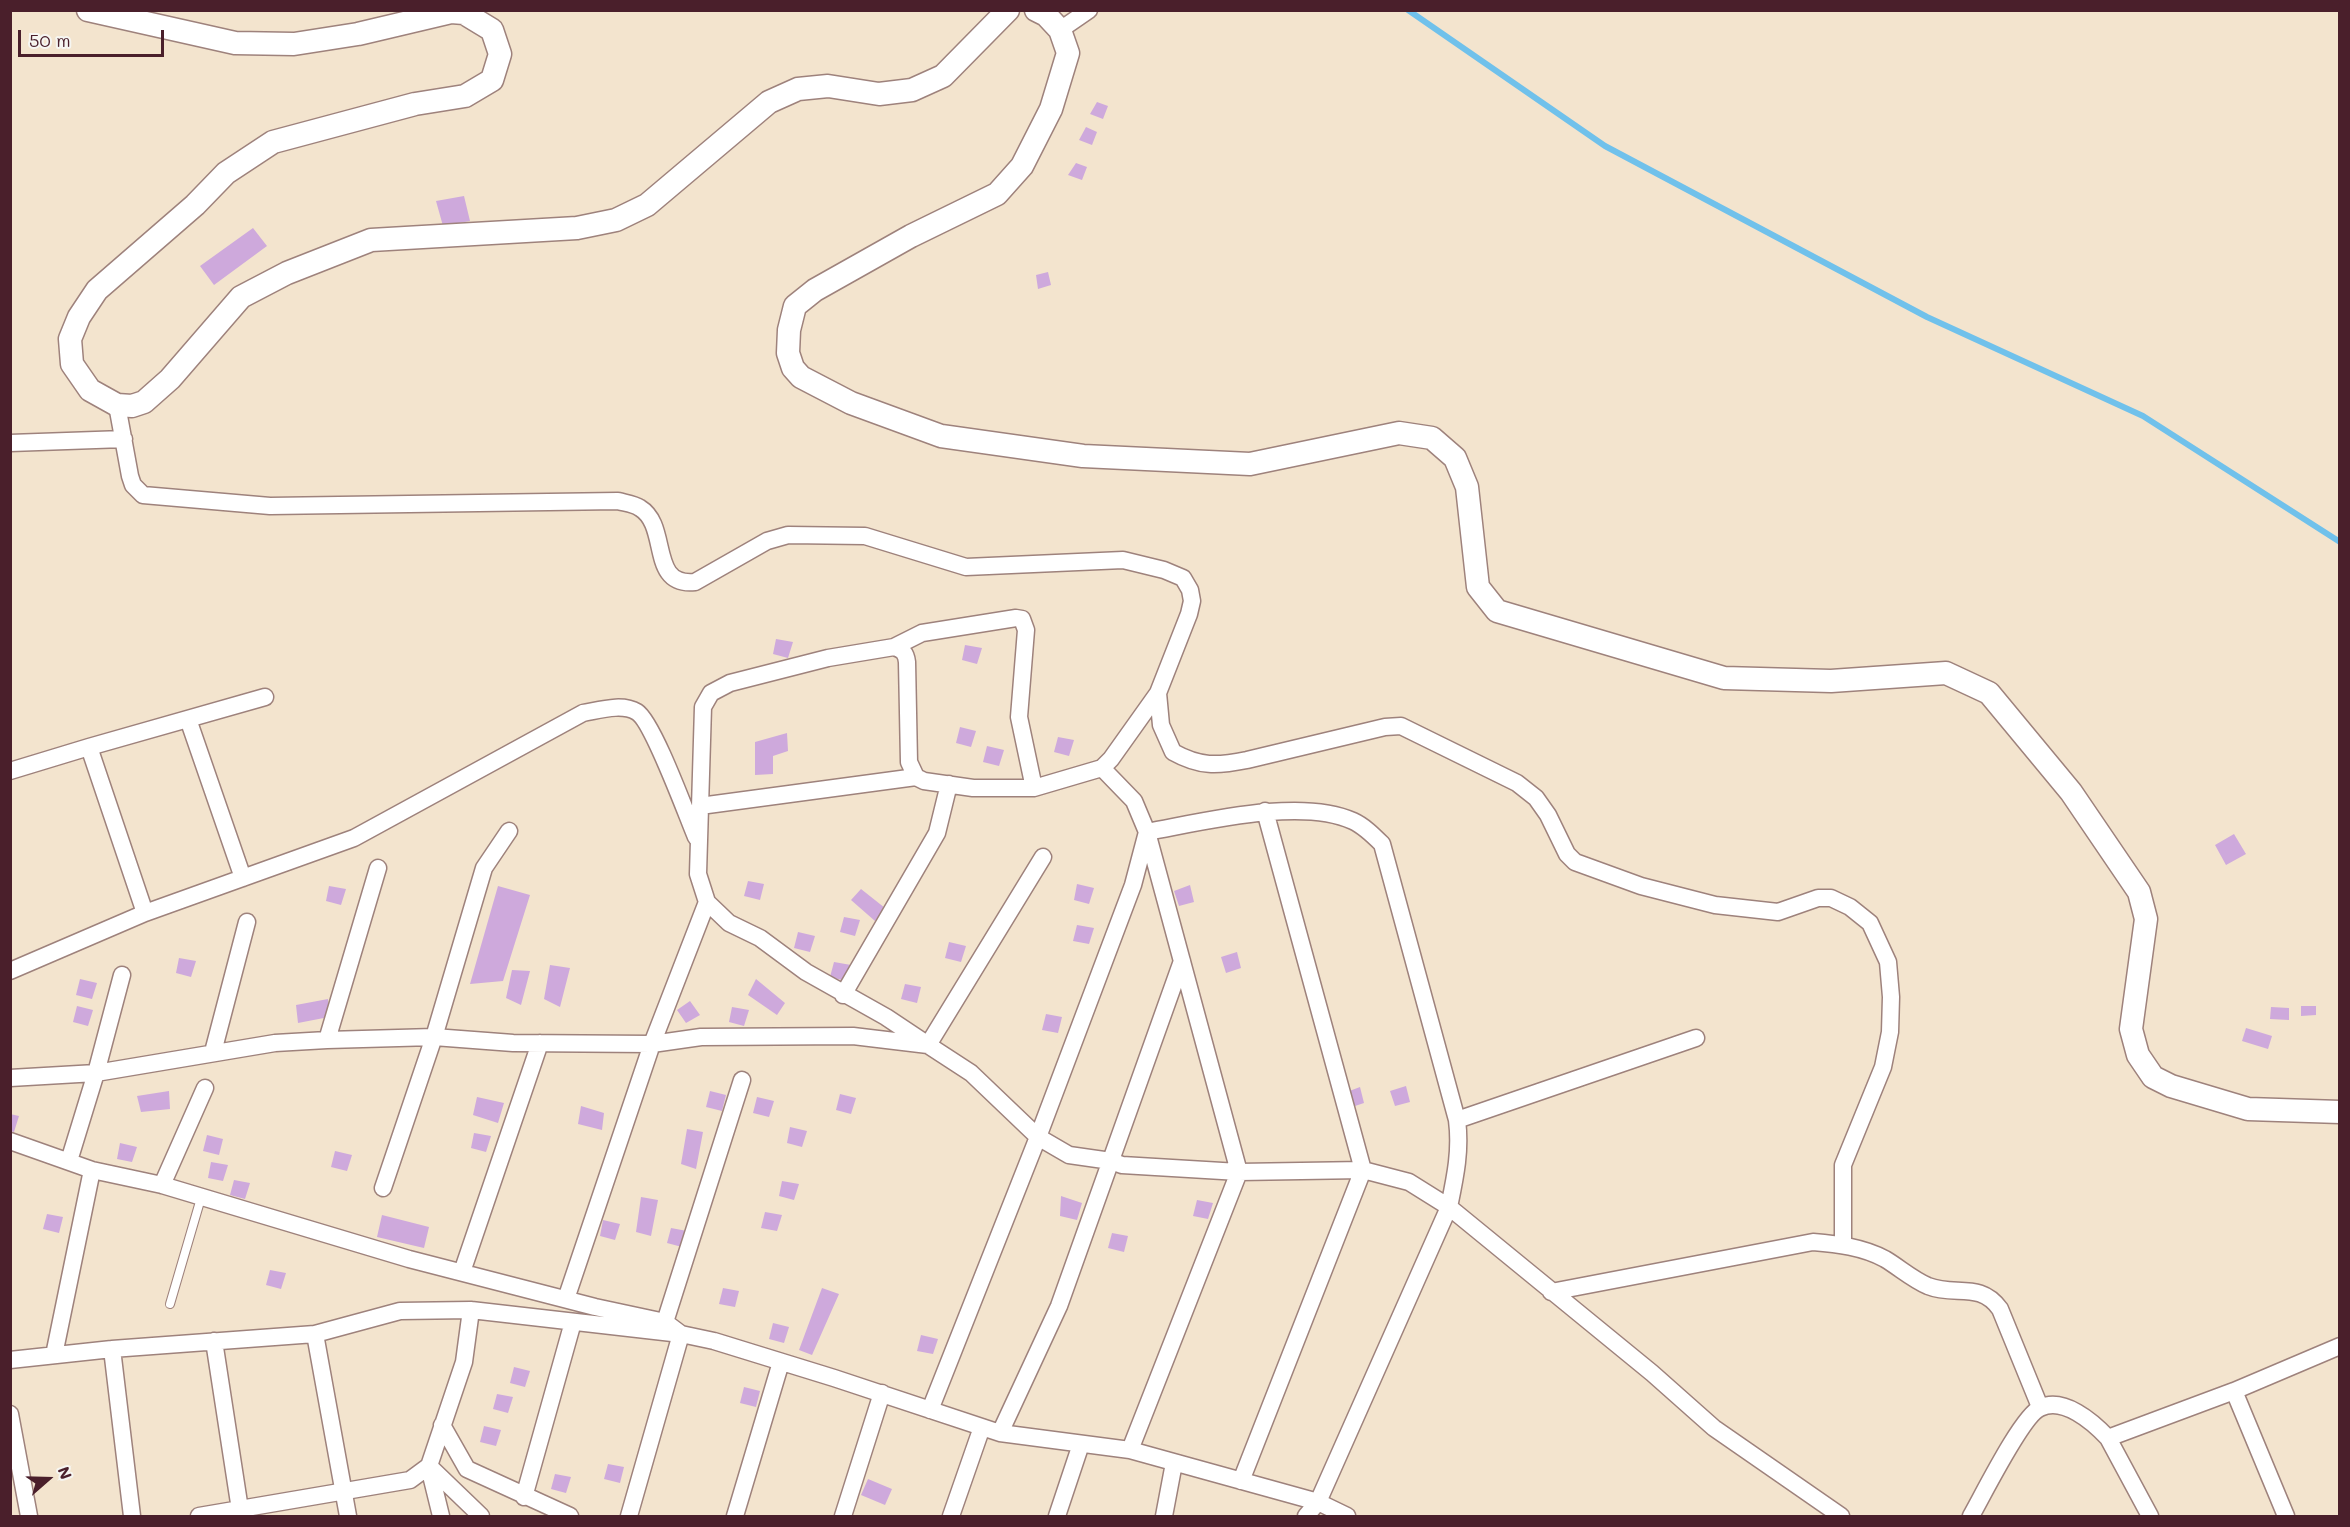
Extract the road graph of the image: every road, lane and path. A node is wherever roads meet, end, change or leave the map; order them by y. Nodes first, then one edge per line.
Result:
1 (87, 10) edge
2 (1008, 10) edge
3 (1036, 10) edge
4 (1089, 10) edge
5 (1060, 30) junction
6 (117, 405) junction
7 (124, 439) junction
8 (10, 443) edge
9 (894, 647) junction
10 (1158, 693) junction
11 (265, 697) dead end
12 (188, 719) junction
13 (89, 747) junction
14 (1102, 768) junction
15 (10, 771) edge
16 (916, 777) junction
17 (949, 784) junction
18 (1034, 788) junction
19 (700, 806) junction
20 (1265, 812) junction
21 (509, 831) dead end
22 (1148, 832) junction
23 (699, 845) junction
24 (1043, 857) dead end
25 (378, 868) dead end
26 (243, 878) junction
27 (707, 902) junction
28 (145, 913) junction
29 (247, 922) dead end
30 (1182, 962) junction
31 (10, 971) edge
32 (122, 975) dead end
33 (843, 995) junction
34 (434, 1037) junction
35 (1696, 1038) dead end
36 (327, 1040) junction
37 (540, 1043) junction
38 (652, 1044) junction
39 (928, 1045) junction
40 (213, 1052) junction
41 (96, 1073) junction
42 (10, 1078) edge
43 (742, 1080) dead end
44 (205, 1088) dead end
45 (2340, 1112) edge
46 (1457, 1120) junction
47 (1038, 1137) junction
48 (10, 1142) edge
49 (69, 1161) junction
50 (1111, 1161) junction
51 (92, 1170) junction
52 (1363, 1170) junction
53 (1239, 1172) junction
54 (162, 1185) junction
55 (383, 1188) dead end
56 (201, 1198) junction
57 (1449, 1207) junction
58 (1843, 1244) junction
59 (462, 1272) junction
60 (1551, 1292) junction
61 (566, 1299) junction
62 (170, 1304) dead end
63 (471, 1310) junction
64 (573, 1322) junction
65 (665, 1322) junction
66 (315, 1334) junction
67 (681, 1334) junction
68 (214, 1341) junction
69 (2340, 1346) edge
70 (112, 1349) junction
71 (54, 1355) junction
72 (10, 1360) edge
73 (781, 1362) junction
74 (2234, 1391) junction
75 (882, 1394) junction
76 (2040, 1407) junction
77 (930, 1410) junction
78 (10, 1414) edge
79 (442, 1425) junction
80 (982, 1427) junction
81 (1000, 1433) junction
82 (2108, 1438) junction
83 (1081, 1444) junction
84 (1130, 1450) junction
85 (1174, 1463) junction
86 (429, 1466) junction
87 (1241, 1481) junction
88 (344, 1492) junction
89 (524, 1497) junction
90 (1318, 1502) junction
91 (240, 1513) edge
92 (29, 1516) edge
93 (132, 1516) edge
94 (199, 1516) edge
95 (348, 1516) edge
96 (441, 1516) edge
97 (481, 1516) edge
98 (570, 1516) edge
99 (629, 1516) edge
100 (735, 1516) edge
101 (843, 1516) edge
102 (951, 1516) edge
103 (1058, 1516) edge
104 (1164, 1516) edge
105 (1306, 1516) edge
106 (1347, 1516) edge
107 (1840, 1516) edge
108 (1971, 1516) edge
109 (2150, 1516) edge
110 (2286, 1516) edge

1 - 6 main road
2 - 6 main road
3 - 5 main road
4 - 5 street
5 - 45 main road
6 - 7 street
7 - 8 street
7 - 10 street
9 - 16 street
9 - 18 street
9 - 19 street
10 - 14 street
10 - 58 street
11 - 12 street
12 - 13 street
12 - 26 street
13 - 15 street
13 - 28 street
14 - 18 street
14 - 22 street
16 - 17 street
16 - 19 street
17 - 18 street
17 - 33 street
19 - 23 street
20 - 22 street
20 - 46 street
20 - 52 street
21 - 34 street
22 - 30 street
22 - 47 street
23 - 26 street
23 - 27 street
24 - 39 street
25 - 36 street
26 - 28 street
27 - 33 street
27 - 38 street
28 - 31 street
29 - 40 street
30 - 50 street
30 - 53 street
32 - 41 street
33 - 39 street
34 - 36 street
34 - 37 street
34 - 55 street
35 - 46 street
36 - 40 street
37 - 38 street
37 - 59 street
38 - 39 street
38 - 61 street
39 - 47 street
40 - 41 street
41 - 42 street
41 - 49 street
43 - 65 street
44 - 54 street
46 - 57 street
47 - 50 street
47 - 77 street
48 - 49 street
49 - 51 street
50 - 53 street
50 - 81 street
51 - 54 street
51 - 71 street
52 - 53 street
52 - 57 street
52 - 87 street
53 - 84 street
54 - 56 street
56 - 59 street
56 - 62 lane
57 - 60 street
57 - 90 street
58 - 60 street
58 - 76 street
59 - 61 street
60 - 107 street
61 - 65 street
63 - 64 street
63 - 66 street
63 - 79 street
64 - 67 street
64 - 89 street
65 - 67 street
66 - 68 street
66 - 88 street
67 - 73 street
67 - 99 street
68 - 70 street
68 - 91 street
69 - 74 street
70 - 71 street
70 - 93 street
71 - 72 street
73 - 75 street
73 - 100 street
74 - 82 street
74 - 110 street
75 - 77 street
75 - 101 street
76 - 82 street
76 - 108 street
77 - 80 street
78 - 92 street
79 - 86 street
79 - 89 street
80 - 81 street
80 - 102 street
81 - 83 street
82 - 109 street
83 - 84 street
83 - 103 street
84 - 85 street
85 - 87 street
85 - 104 street
86 - 88 street
86 - 96 street
86 - 97 street
87 - 90 street
88 - 91 street
88 - 95 street
89 - 98 street
90 - 105 street
90 - 106 street
91 - 94 street

